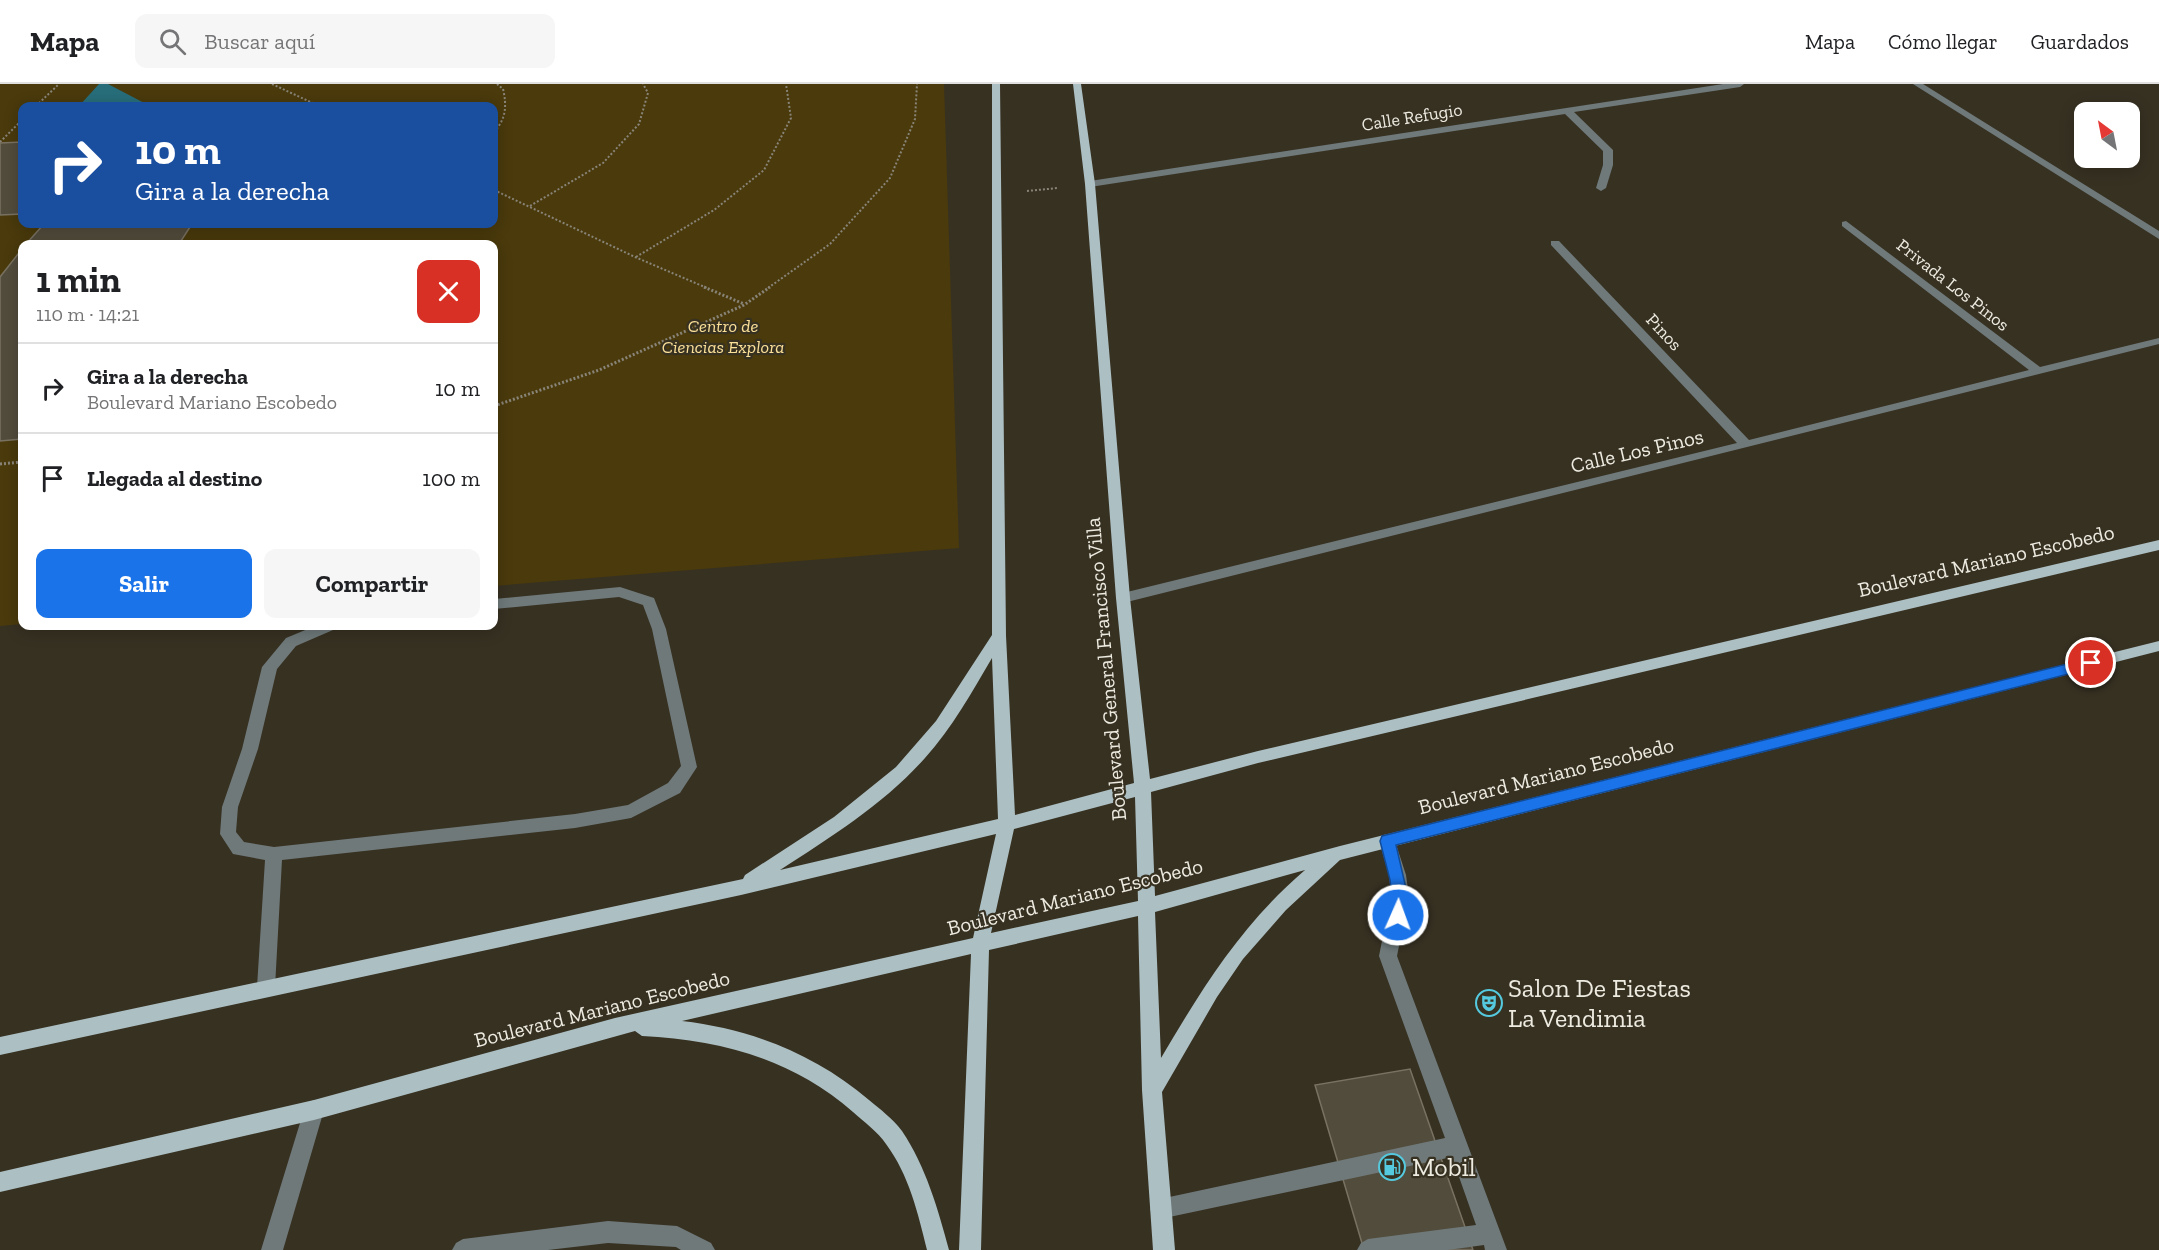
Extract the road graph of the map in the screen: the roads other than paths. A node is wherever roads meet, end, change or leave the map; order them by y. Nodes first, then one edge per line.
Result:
1 (996, 84) edge
2 (1077, 84) edge
3 (1740, 84) edge
4 (1917, 84) edge
5 (1567, 110) junction
6 (1090, 184) junction
7 (1601, 188) dead end
8 (1846, 224) dead end
9 (2159, 236) edge
10 (1555, 243) dead end
11 (2159, 341) edge
12 (2039, 372) junction
13 (1746, 445) junction
14 (2159, 545) edge
15 (1123, 598) junction
16 (498, 604) edge
17 (319, 630) edge
18 (999, 636) junction
19 (2159, 646) edge
20 (1143, 788) junction
21 (1006, 824) junction
22 (1387, 841) junction
23 (1340, 853) junction
24 (274, 854) junction
25 (741, 887) junction
26 (1148, 906) junction
27 (980, 945) junction
28 (266, 987) junction
29 (615, 1027) junction
30 (0, 1046) edge
31 (1152, 1090) junction
32 (314, 1110) junction
33 (1458, 1146) junction
34 (0, 1182) edge
35 (1160, 1209) junction
36 (1493, 1242) edge
37 (272, 1250) edge
38 (463, 1250) edge
39 (704, 1250) edge
40 (938, 1250) edge
41 (970, 1250) edge
42 (1164, 1250) edge
43 (1368, 1250) edge

1 - 18 main road
2 - 6 main road, Boulevard General Francisco Villa
3 - 5 street, Calle Refugio
4 - 9 street
5 - 6 street, Calle Refugio
5 - 7 street
6 - 15 main road, Boulevard General Francisco Villa
8 - 12 street, Privada Los Pinos
10 - 13 street, Pinos
11 - 12 street, Calle Los Pinos
12 - 13 street, Calle Los Pinos
13 - 15 street, Calle Los Pinos
14 - 20 main road, Boulevard Mariano Escobedo
15 - 20 main road, Boulevard General Francisco Villa
16 - 24 street
17 - 24 street
18 - 21 main road
18 - 25 main road
19 - 22 main road, Boulevard Mariano Escobedo
20 - 21 main road, Boulevard Mariano Escobedo
20 - 26 main road, Boulevard General Francisco Villa
21 - 25 main road, Boulevard Mariano Escobedo
21 - 27 main road
22 - 23 main road, Boulevard Mariano Escobedo
22 - 33 street
23 - 26 main road, Boulevard Mariano Escobedo
23 - 31 main road
24 - 28 street
25 - 28 main road, Boulevard Mariano Escobedo
26 - 27 main road, Boulevard Mariano Escobedo
26 - 31 main road, Boulevard General Francisco Villa
27 - 29 main road, Boulevard Mariano Escobedo
27 - 41 main road
28 - 30 main road, Boulevard Mariano Escobedo
29 - 32 main road, Boulevard Mariano Escobedo
29 - 40 main road
31 - 35 main road, Boulevard General Francisco Villa
32 - 34 main road, Boulevard Mariano Escobedo
32 - 37 street
33 - 35 street
33 - 36 street
35 - 42 main road, Boulevard General Francisco Villa
36 - 43 street
38 - 39 street

